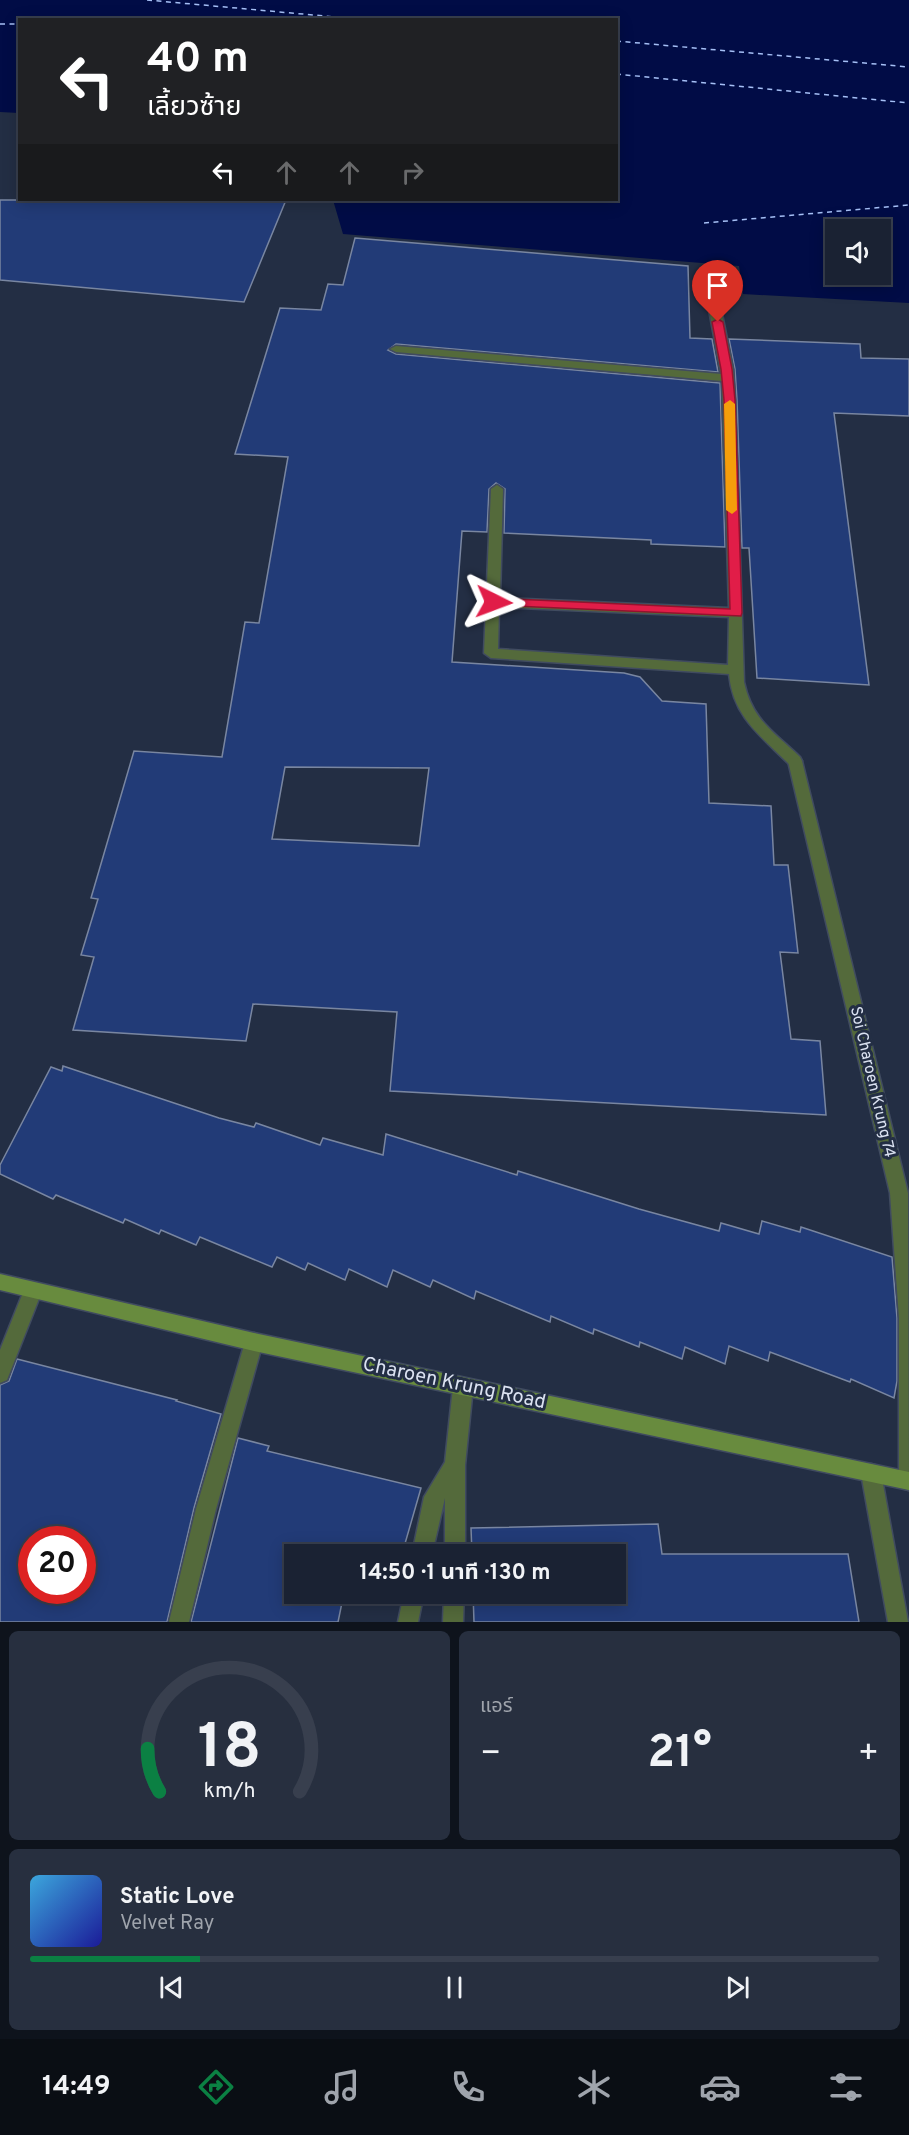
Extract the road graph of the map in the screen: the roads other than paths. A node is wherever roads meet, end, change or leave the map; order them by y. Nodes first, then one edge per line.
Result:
1 (713, 299) dead end
2 (396, 349) dead end
3 (726, 378) junction
4 (497, 489) dead end
5 (494, 602) junction
6 (736, 613) junction
7 (734, 669) junction
8 (0, 1282) edge
9 (33, 1291) junction
10 (254, 1342) junction
11 (0, 1374) edge
12 (463, 1387) junction
13 (454, 1465) junction
14 (871, 1473) junction
15 (909, 1481) edge
16 (424, 1544) edge
17 (455, 1544) edge
18 (412, 1604) edge
19 (454, 1604) edge
20 (179, 1622) edge
21 (408, 1622) edge
22 (453, 1622) edge
23 (898, 1622) edge

1 - 3 street
2 - 3 street
3 - 6 street
4 - 5 street
5 - 6 street
5 - 7 street
6 - 7 street
7 - 15 street, Soi Charoen Krung 74
8 - 9 main road, Charoen Krung Road
9 - 10 main road, Charoen Krung Road
9 - 11 street
10 - 12 main road, Charoen Krung Road
10 - 20 street
12 - 13 street
12 - 14 main road, Charoen Krung Road
13 - 16 street
13 - 17 street
14 - 15 main road, Charoen Krung Road
14 - 23 street
18 - 21 street
19 - 22 street

